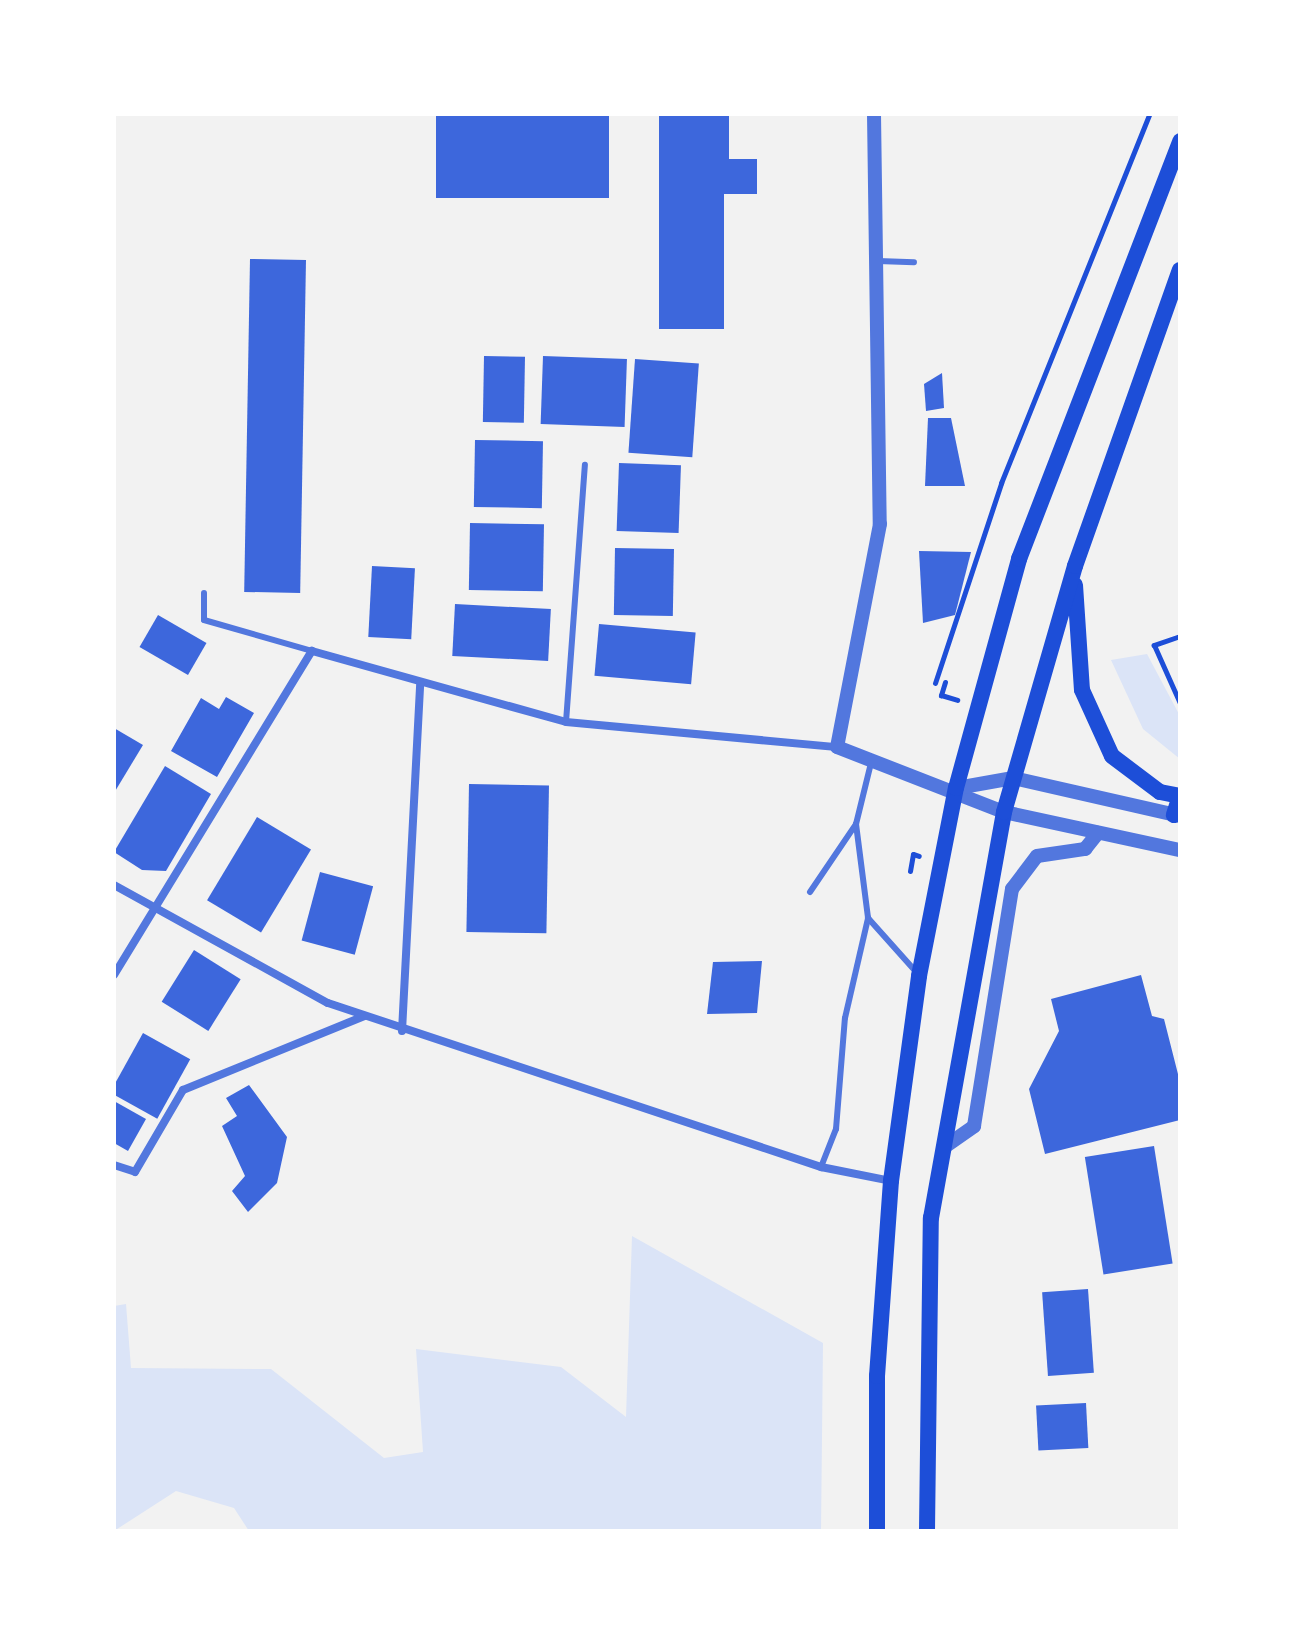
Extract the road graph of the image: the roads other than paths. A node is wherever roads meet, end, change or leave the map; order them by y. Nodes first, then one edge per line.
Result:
1 (874, 114) edge
2 (1180, 141) edge
3 (876, 261) junction
4 (914, 262) dead end
5 (1180, 270) edge
6 (585, 465) dead end
7 (1075, 566) junction
8 (204, 593) dead end
9 (312, 651) junction
10 (420, 683) junction
11 (566, 722) junction
12 (837, 747) junction
13 (872, 759) junction
14 (1013, 778) junction
15 (956, 788) junction
16 (1004, 812) junction
17 (1177, 816) edge
18 (856, 824) junction
19 (1098, 833) junction
20 (1180, 850) edge
21 (114, 885) edge
22 (810, 892) dead end
23 (154, 912) junction
24 (868, 918) junction
25 (114, 975) edge
26 (919, 976) junction
27 (364, 1016) junction
28 (402, 1031) junction
29 (943, 1148) junction
30 (114, 1165) edge
31 (821, 1167) junction
32 (891, 1181) junction
33 (877, 1531) edge
34 (927, 1531) edge

1 - 3 street
2 - 15 main road
3 - 4 lane
3 - 12 street
5 - 7 main road
6 - 11 lane
7 - 14 main road
7 - 17 main road
8 - 9 lane
9 - 10 street
9 - 23 street
10 - 11 street
10 - 28 street
11 - 12 street
12 - 13 street
13 - 15 street
13 - 18 lane
14 - 15 street
14 - 16 main road
14 - 17 street
15 - 16 street
15 - 26 main road
16 - 19 street
16 - 29 main road
18 - 22 lane
18 - 24 lane
19 - 20 street
19 - 29 street
21 - 23 street
23 - 25 street
23 - 27 street
24 - 26 lane
24 - 31 lane
26 - 32 main road
27 - 28 street
27 - 30 street
28 - 31 street
29 - 34 main road
31 - 32 street
32 - 33 main road

